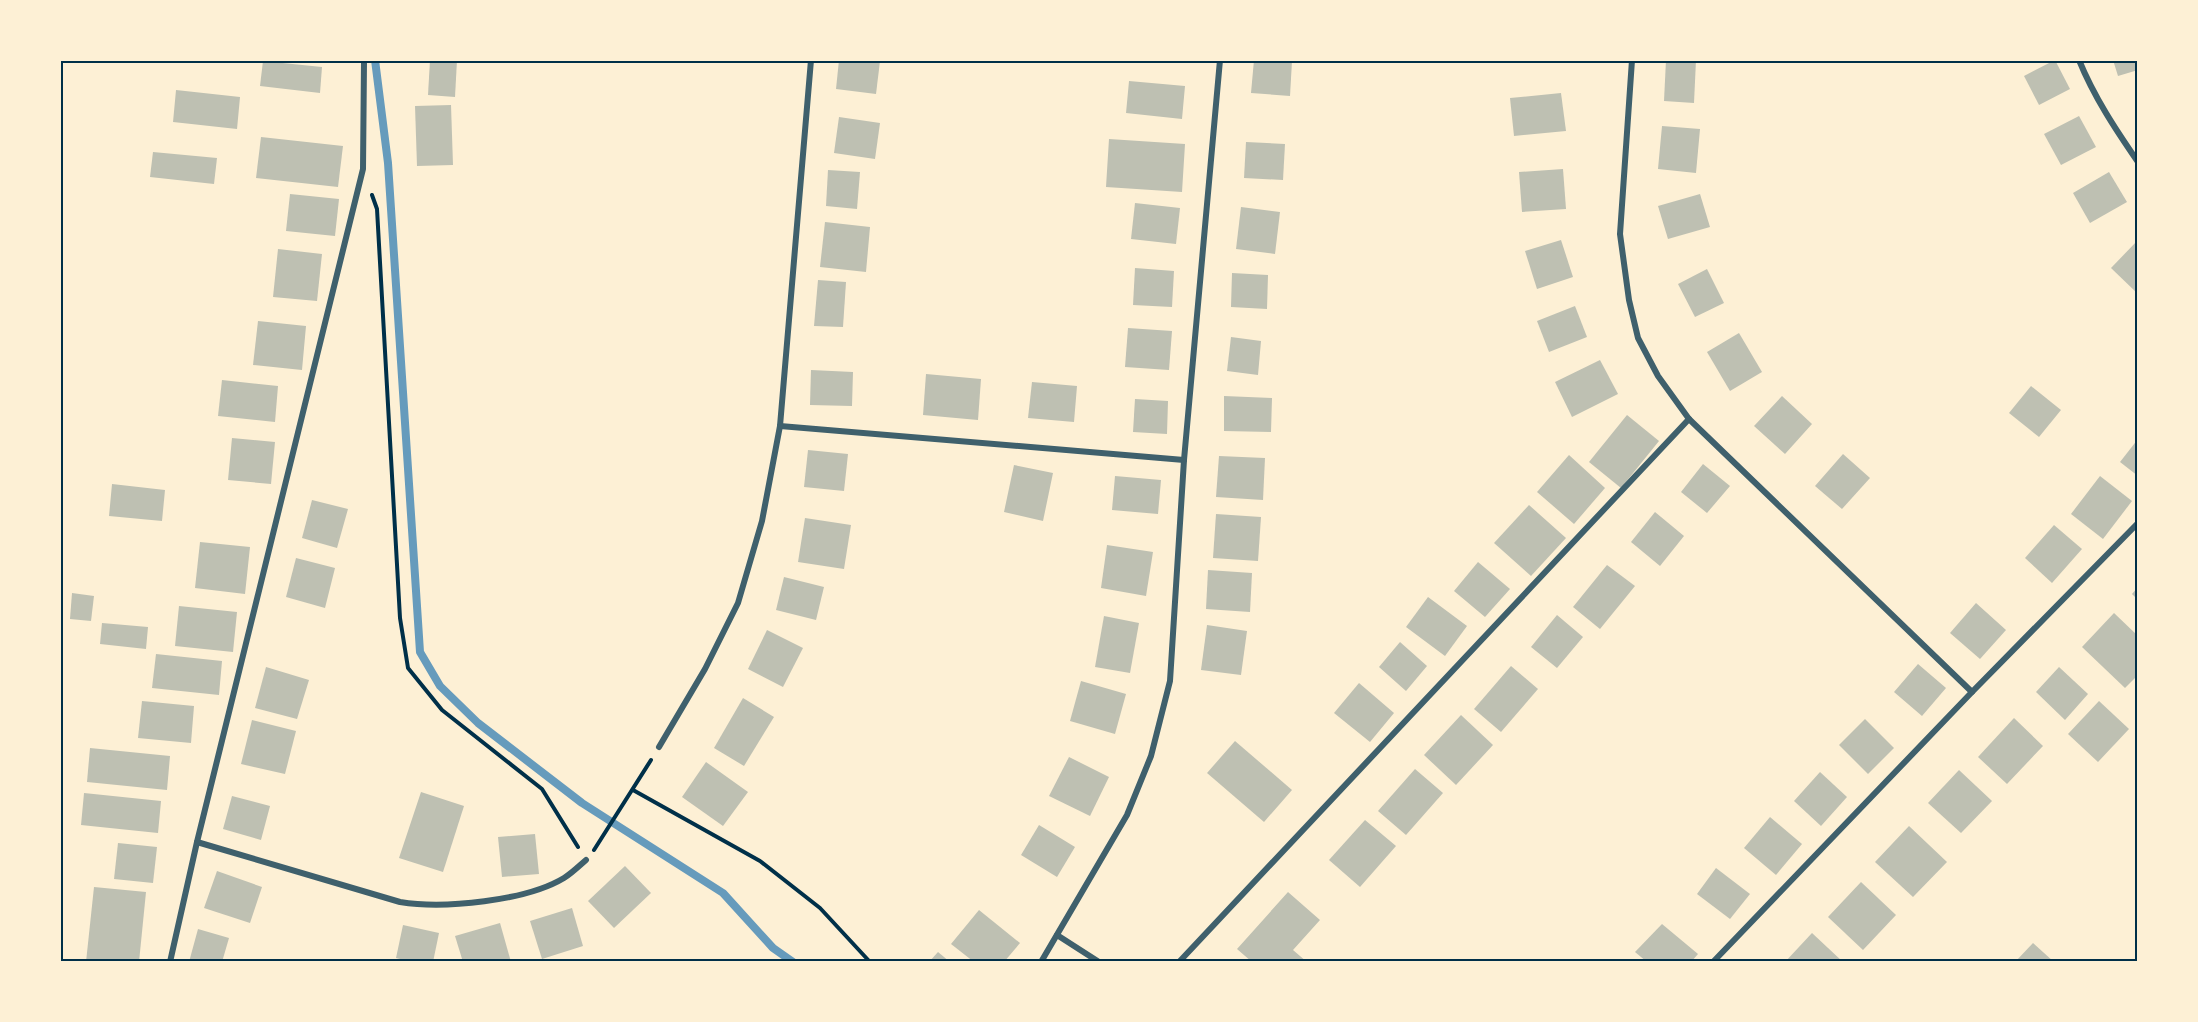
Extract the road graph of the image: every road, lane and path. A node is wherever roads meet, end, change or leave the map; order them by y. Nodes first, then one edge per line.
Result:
1 (811, 60) edge
2 (1220, 60) edge
3 (1632, 60) edge
4 (2079, 60) edge
5 (364, 62) dead end
6 (2138, 162) edge
7 (363, 170) junction
8 (1689, 419) junction
9 (780, 426) junction
10 (1184, 460) junction
11 (2138, 523) edge
12 (1972, 692) junction
13 (659, 747) joint
14 (633, 790) junction
15 (197, 842) junction
16 (599, 843) dead end
17 (586, 860) joint
18 (1057, 935) junction
19 (170, 962) edge
20 (870, 962) edge
21 (1041, 962) edge
22 (1099, 962) edge
23 (1179, 962) edge
24 (1713, 962) edge

1 - 9 street
2 - 10 street
3 - 8 street
4 - 6 street
5 - 7 street
7 - 15 street
7 - 17 path
8 - 12 street
8 - 23 street
9 - 10 street
9 - 13 street
10 - 18 street
11 - 12 street
12 - 24 street
13 - 14 path
14 - 16 path
14 - 20 path
15 - 17 street
15 - 19 street
18 - 21 street
18 - 22 street

